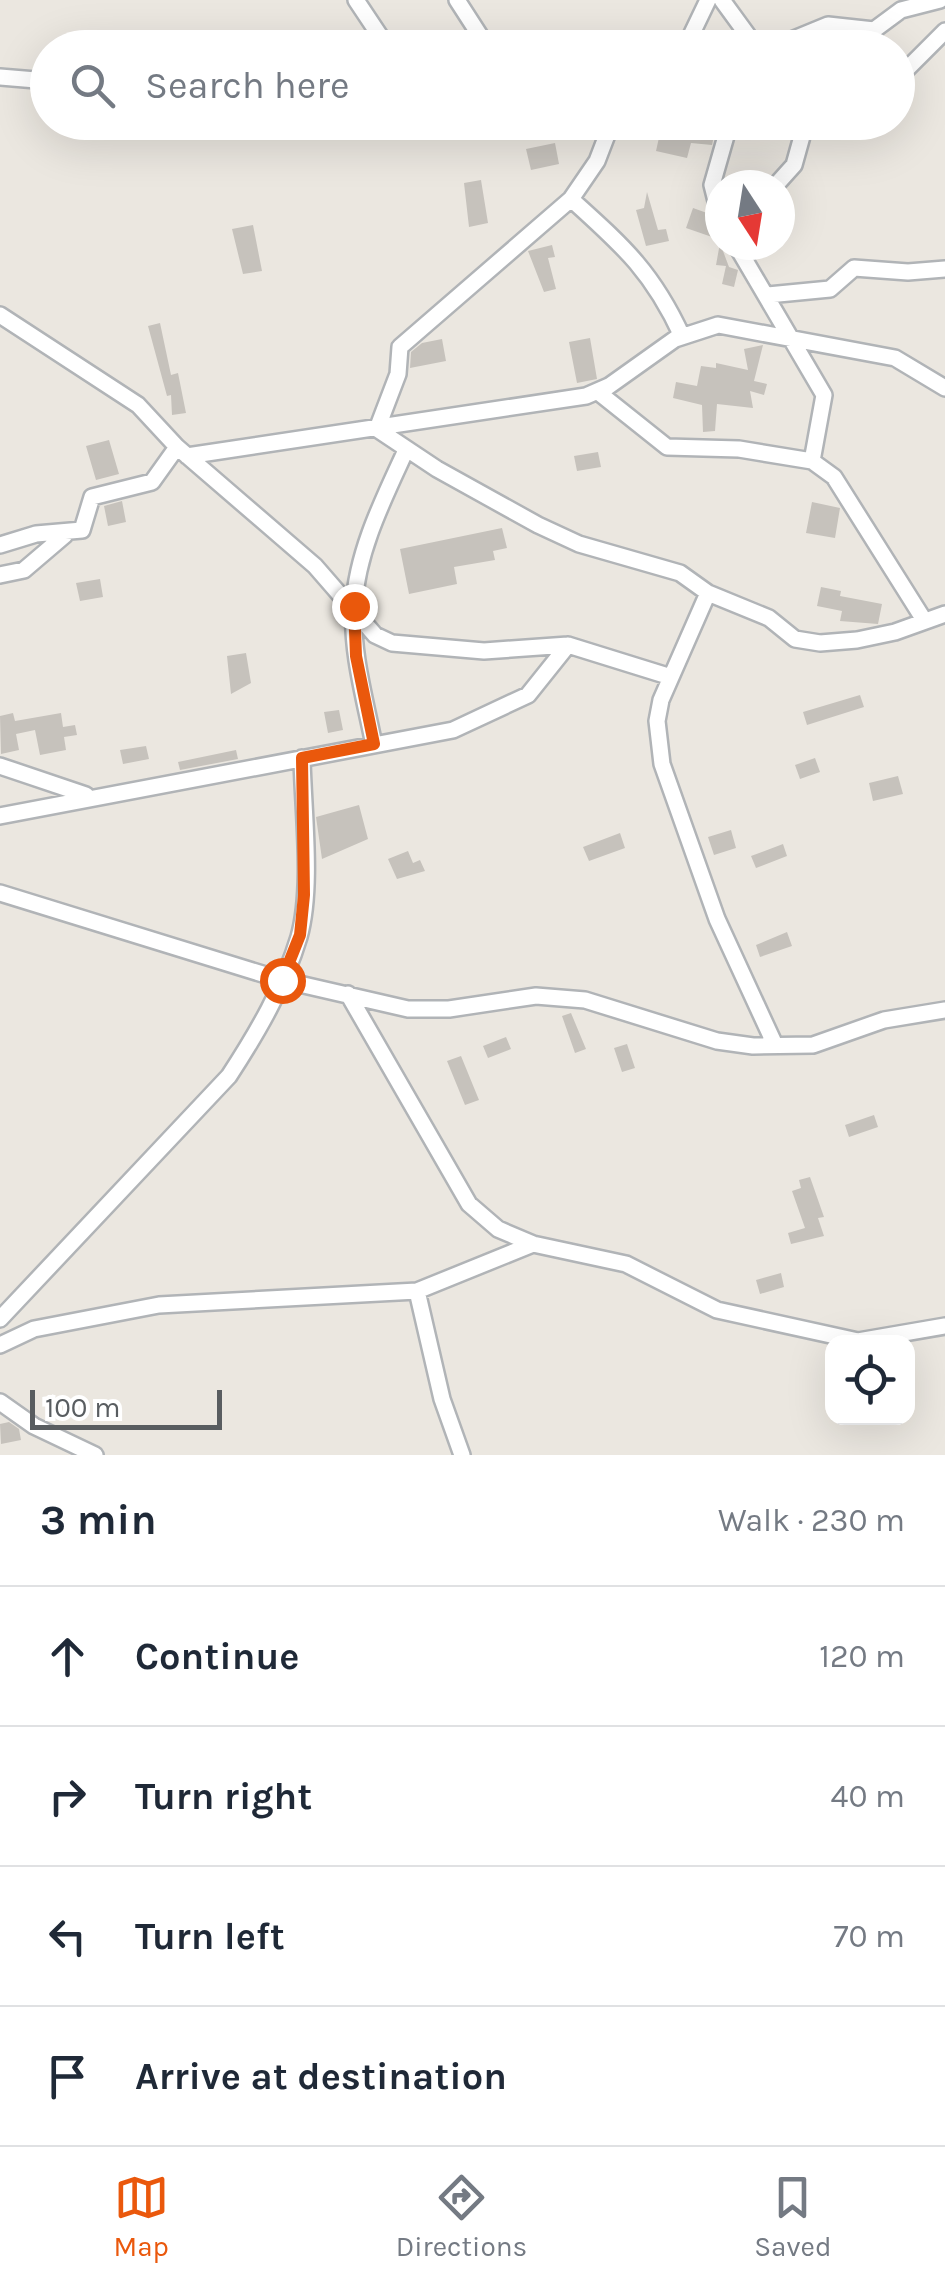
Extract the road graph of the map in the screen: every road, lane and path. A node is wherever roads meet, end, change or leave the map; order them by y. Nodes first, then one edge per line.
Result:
1 (356, 0) edge
2 (458, 0) edge
3 (708, 0) edge
4 (722, 0) edge
5 (941, 4) edge
6 (376, 30) edge
7 (477, 30) edge
8 (694, 30) edge
9 (744, 30) edge
10 (816, 30) edge
11 (874, 30) edge
12 (874, 30) edge
13 (945, 31) edge
14 (915, 61) edge
15 (0, 78) edge
16 (30, 80) edge
17 (605, 140) edge
18 (725, 140) edge
19 (801, 140) edge
20 (716, 170) edge
21 (790, 170) edge
22 (572, 199) junction
23 (745, 260) edge
24 (945, 269) edge
25 (768, 296) junction
26 (0, 315) edge
27 (682, 336) junction
28 (792, 338) junction
29 (945, 388) edge
30 (598, 392) junction
31 (377, 429) junction
32 (406, 450) junction
33 (182, 452) junction
34 (812, 461) junction
35 (64, 535) junction
36 (0, 545) edge
37 (0, 575) edge
38 (708, 592) junction
39 (354, 606) junction
40 (945, 614) edge
41 (924, 620) junction
42 (568, 644) junction
43 (671, 677) junction
44 (374, 744) junction
45 (302, 758) junction
46 (0, 766) edge
47 (89, 796) junction
48 (0, 816) edge
49 (0, 879) edge
50 (0, 893) edge
51 (20, 899) junction
52 (282, 980) junction
53 (348, 994) junction
54 (945, 1010) edge
55 (775, 1045) junction
56 (532, 1244) junction
57 (417, 1291) junction
58 (0, 1320) edge
59 (945, 1326) edge
60 (0, 1345) edge
61 (0, 1402) edge
62 (95, 1455) edge
63 (462, 1455) edge

1 - 6 street
2 - 7 street
3 - 8 street
4 - 9 street
5 - 11 street
10 - 12 street
13 - 14 street
15 - 16 street
17 - 22 street
18 - 20 street
19 - 21 street
22 - 27 street
22 - 31 street
23 - 25 street
24 - 25 street
25 - 28 street
26 - 33 street
27 - 28 street
27 - 30 street
28 - 29 street
28 - 34 street
30 - 31 street
30 - 34 street
31 - 32 street
31 - 33 street
32 - 38 street
32 - 39 street
33 - 35 street
33 - 39 street
34 - 41 street
35 - 36 street
35 - 37 street
38 - 41 street
38 - 43 street
39 - 42 street
39 - 44 street
40 - 41 street
42 - 43 street
42 - 44 street
43 - 55 street
44 - 45 street
45 - 47 street
45 - 52 street
46 - 47 street
47 - 48 street
49 - 51 street
50 - 51 street
51 - 52 street
52 - 53 street
52 - 58 street
53 - 55 street
53 - 56 street
54 - 55 street
56 - 57 street
56 - 59 street
57 - 60 street
57 - 63 street
61 - 62 street

